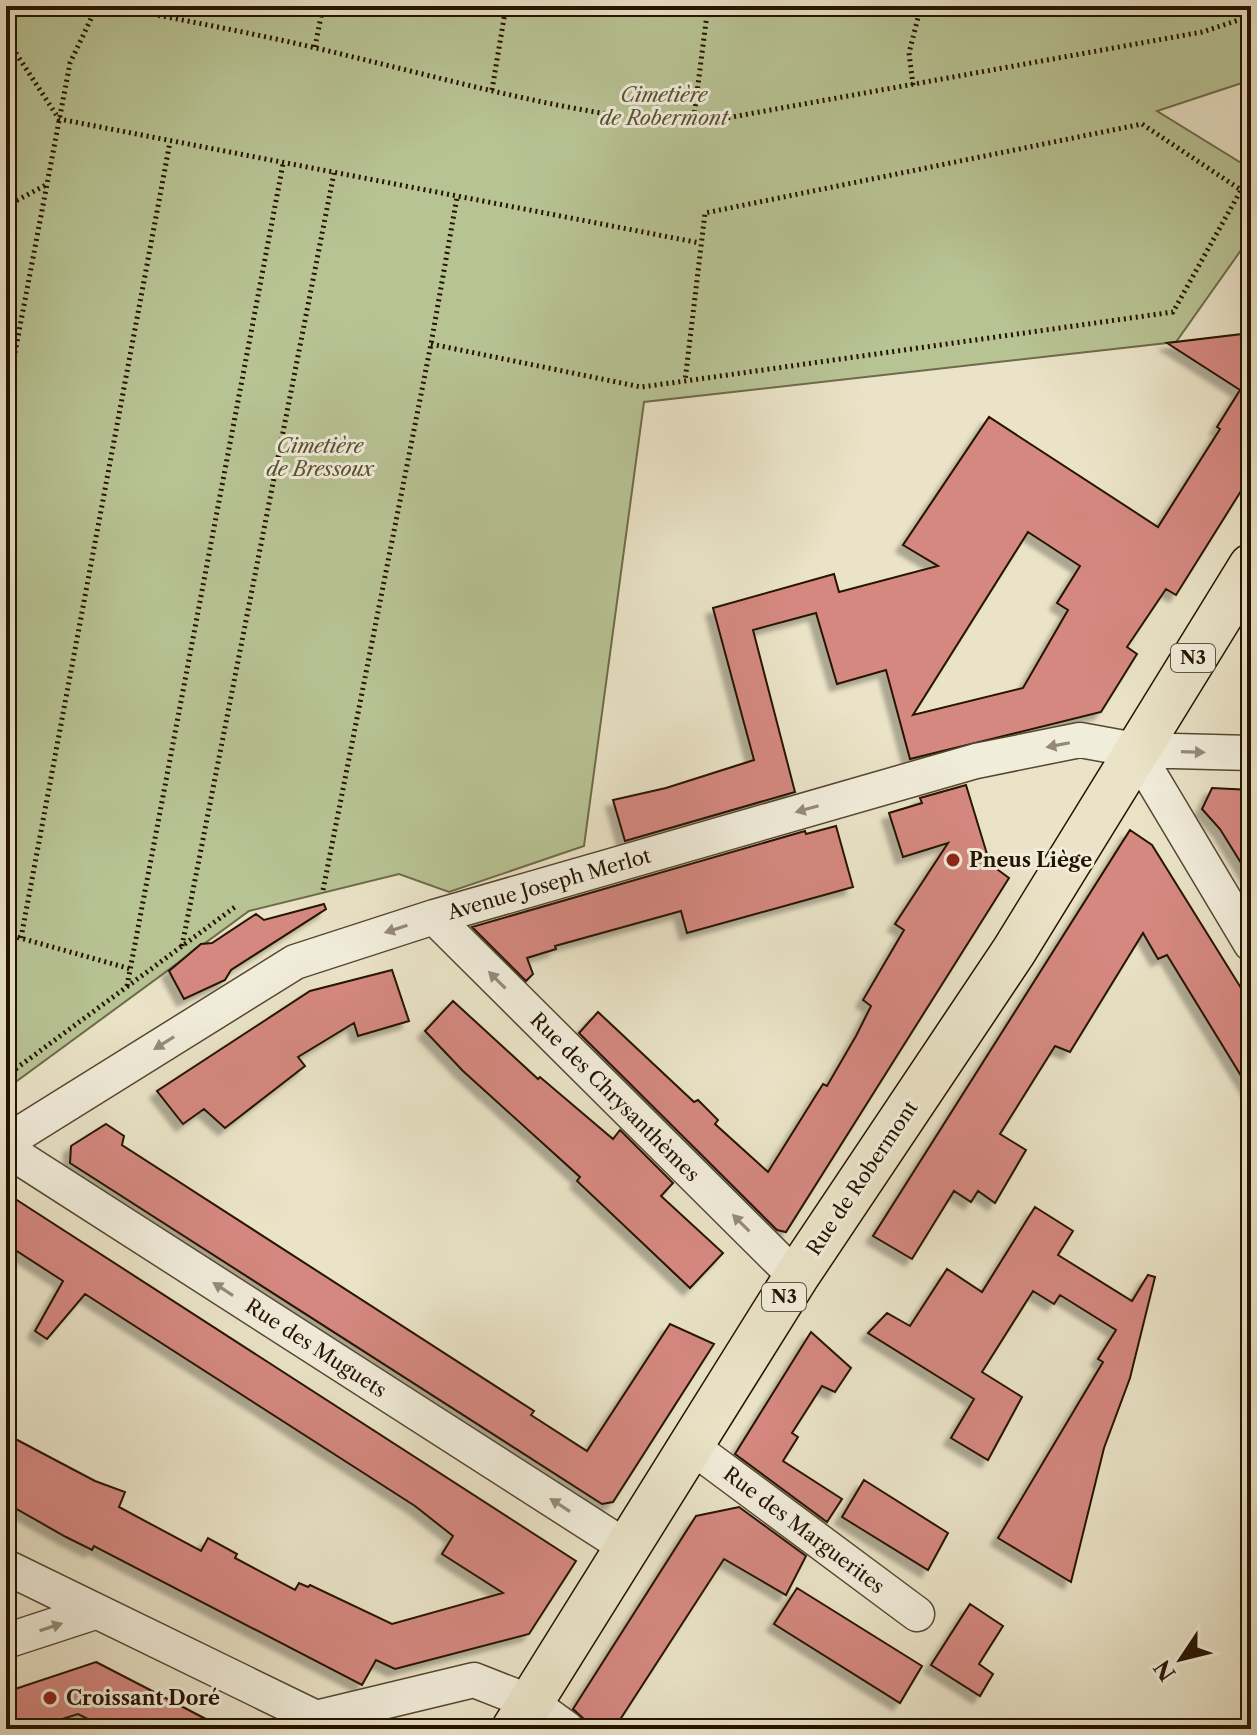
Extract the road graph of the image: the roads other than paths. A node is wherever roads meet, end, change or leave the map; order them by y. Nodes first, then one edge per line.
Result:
1 (1251, 566) edge
2 (1135, 750) junction
3 (1251, 753) edge
4 (434, 917) junction
5 (1251, 944) edge
6 (6, 1142) edge
7 (6, 1149) edge
8 (796, 1277) junction
9 (691, 1446) junction
10 (626, 1547) junction
11 (6, 1567) edge
12 (95, 1612) junction
13 (917, 1614) dead end
14 (6, 1641) edge
15 (522, 1716) edge
16 (317, 1724) edge
17 (567, 1729) edge

1 - 2 main road, N3
2 -> 3 street, Avenue Joseph Merlot
2 -> 4 street, Avenue Joseph Merlot
2 - 5 street
2 - 8 main road, Rue de Robermont / N3
4 -> 6 street, Avenue Joseph Merlot
8 -> 4 street, Rue des Chrysanthèmes
10 -> 7 street, Rue des Muguets
8 - 9 main road, Rue de Robermont / N3
9 - 10 main road, Rue de Robermont / N3
9 - 13 street, Rue des Marguerites
10 - 15 main road, Rue de Robermont / N3
11 - 12 street
14 -> 12 street
12 - 16 street
15 - 16 street
15 - 17 street

